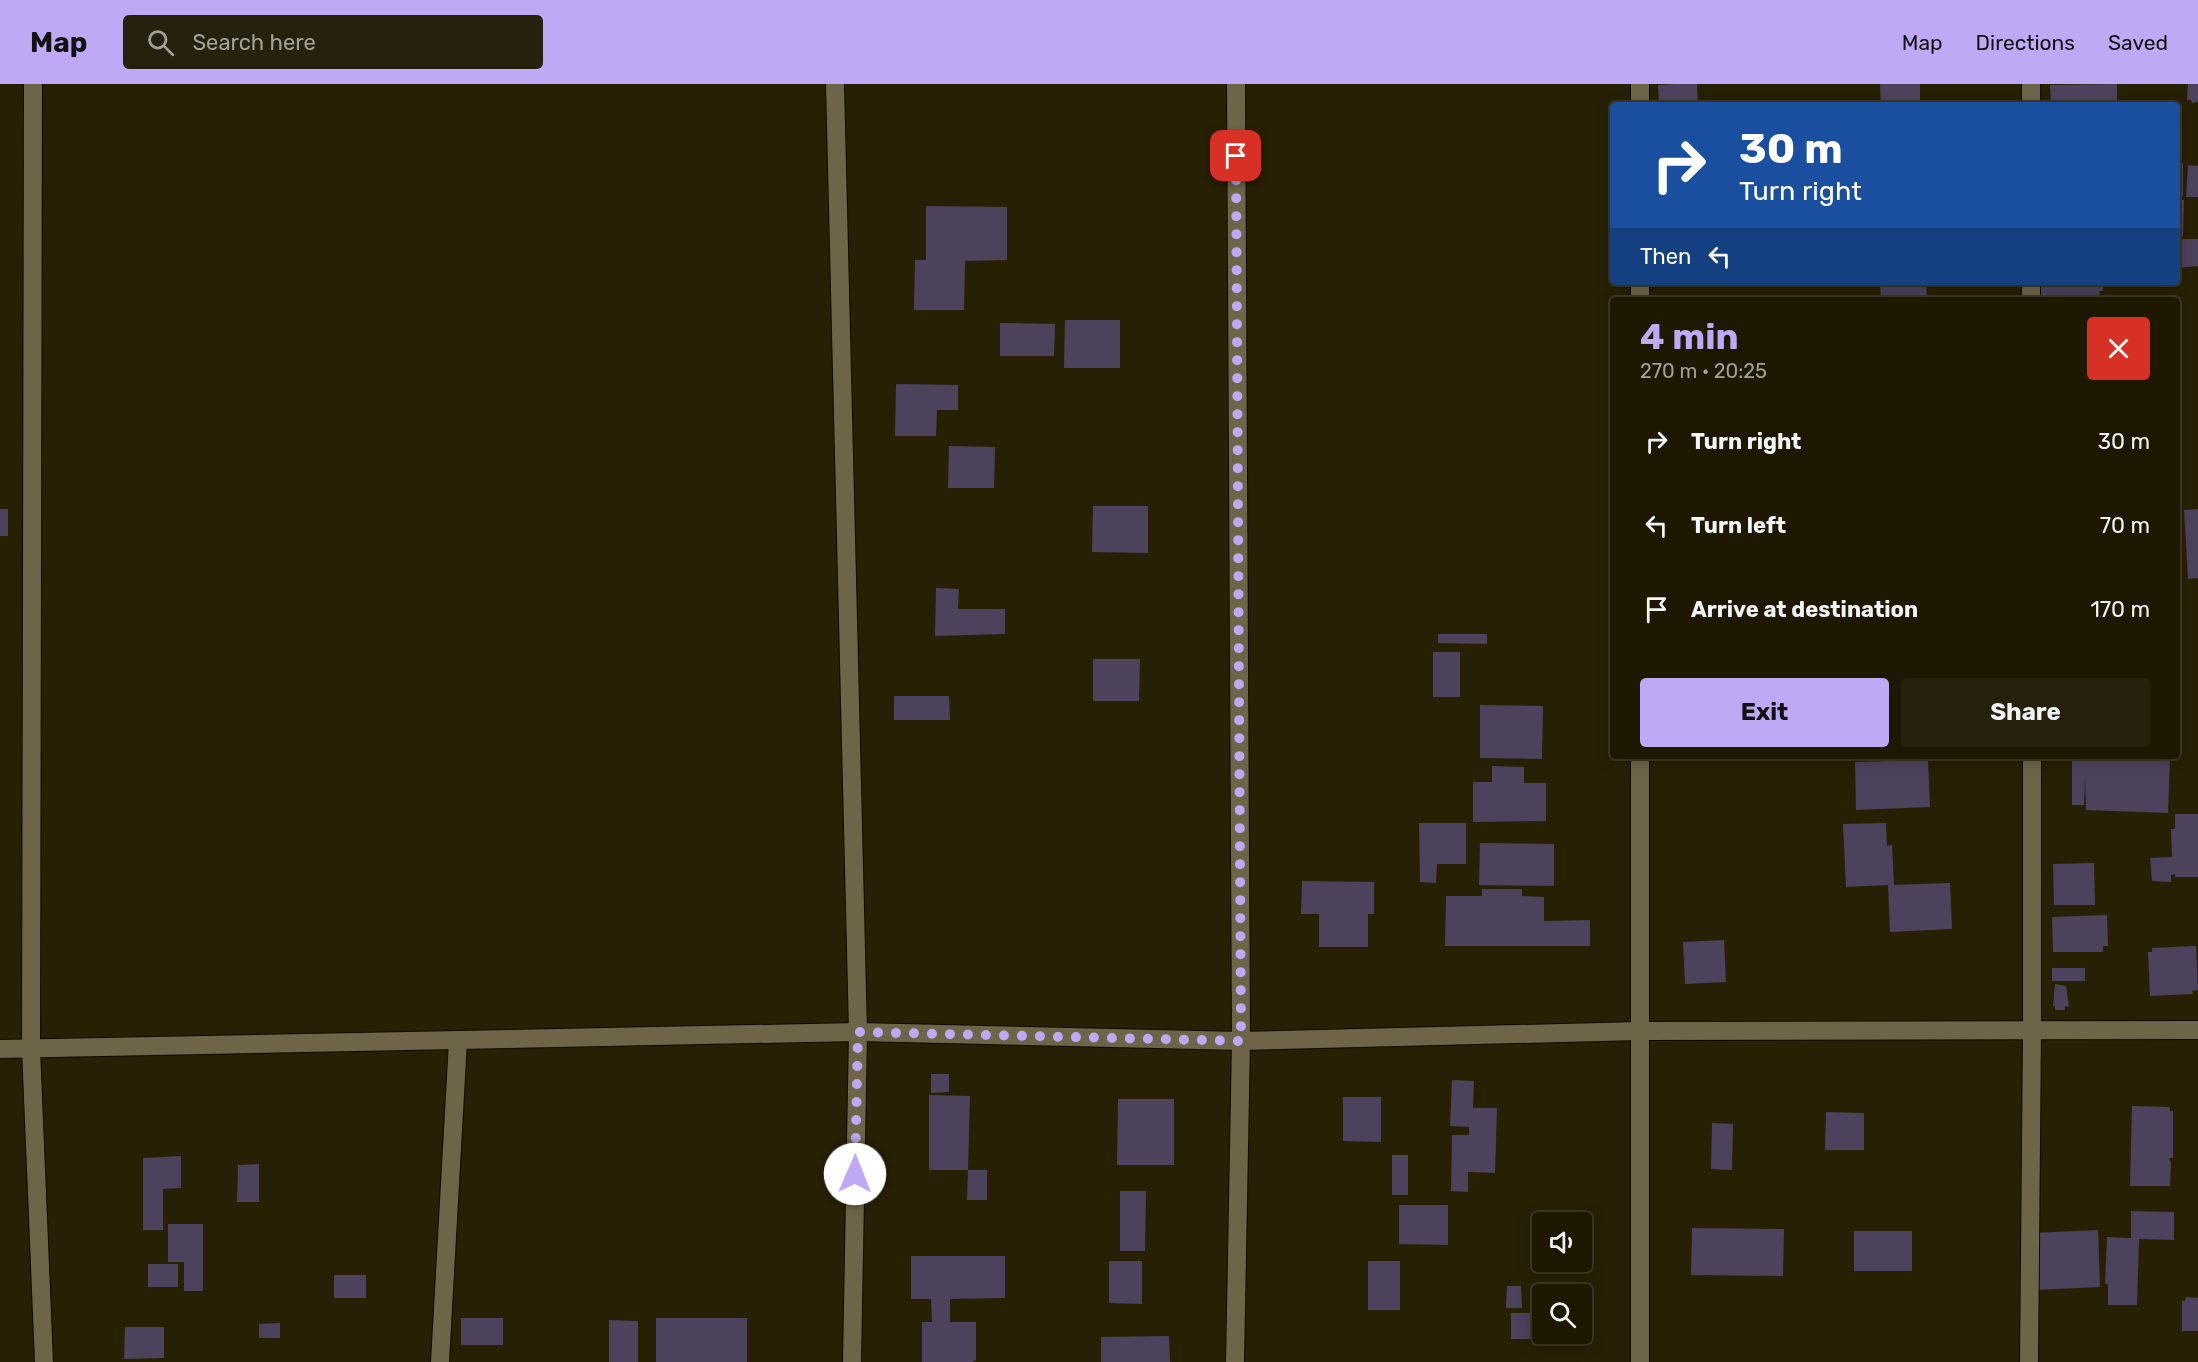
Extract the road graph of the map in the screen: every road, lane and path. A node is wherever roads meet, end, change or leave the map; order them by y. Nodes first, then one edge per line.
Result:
1 (33, 84) edge
2 (834, 84) edge
3 (1236, 84) edge
4 (1640, 84) edge
5 (2031, 84) edge
6 (1640, 102) edge
7 (2031, 102) edge
8 (1640, 759) edge
9 (2032, 759) edge
10 (2198, 1030) edge
11 (1640, 1031) junction
12 (2032, 1031) junction
13 (858, 1032) junction
14 (458, 1041) junction
15 (1241, 1041) junction
16 (0, 1049) edge
17 (31, 1049) junction
18 (44, 1362) edge
19 (440, 1362) edge
20 (852, 1362) edge
21 (1235, 1362) edge
22 (1640, 1362) edge
23 (2029, 1362) edge

1 - 17 street
2 - 13 street
3 - 15 street
4 - 6 street
5 - 7 street
8 - 11 street
9 - 12 street
10 - 12 street
11 - 12 street
11 - 15 street
11 - 22 street
12 - 23 street
13 - 14 street
13 - 15 street
13 - 20 street
14 - 17 street
14 - 19 street
15 - 21 street
16 - 17 street
17 - 18 street

